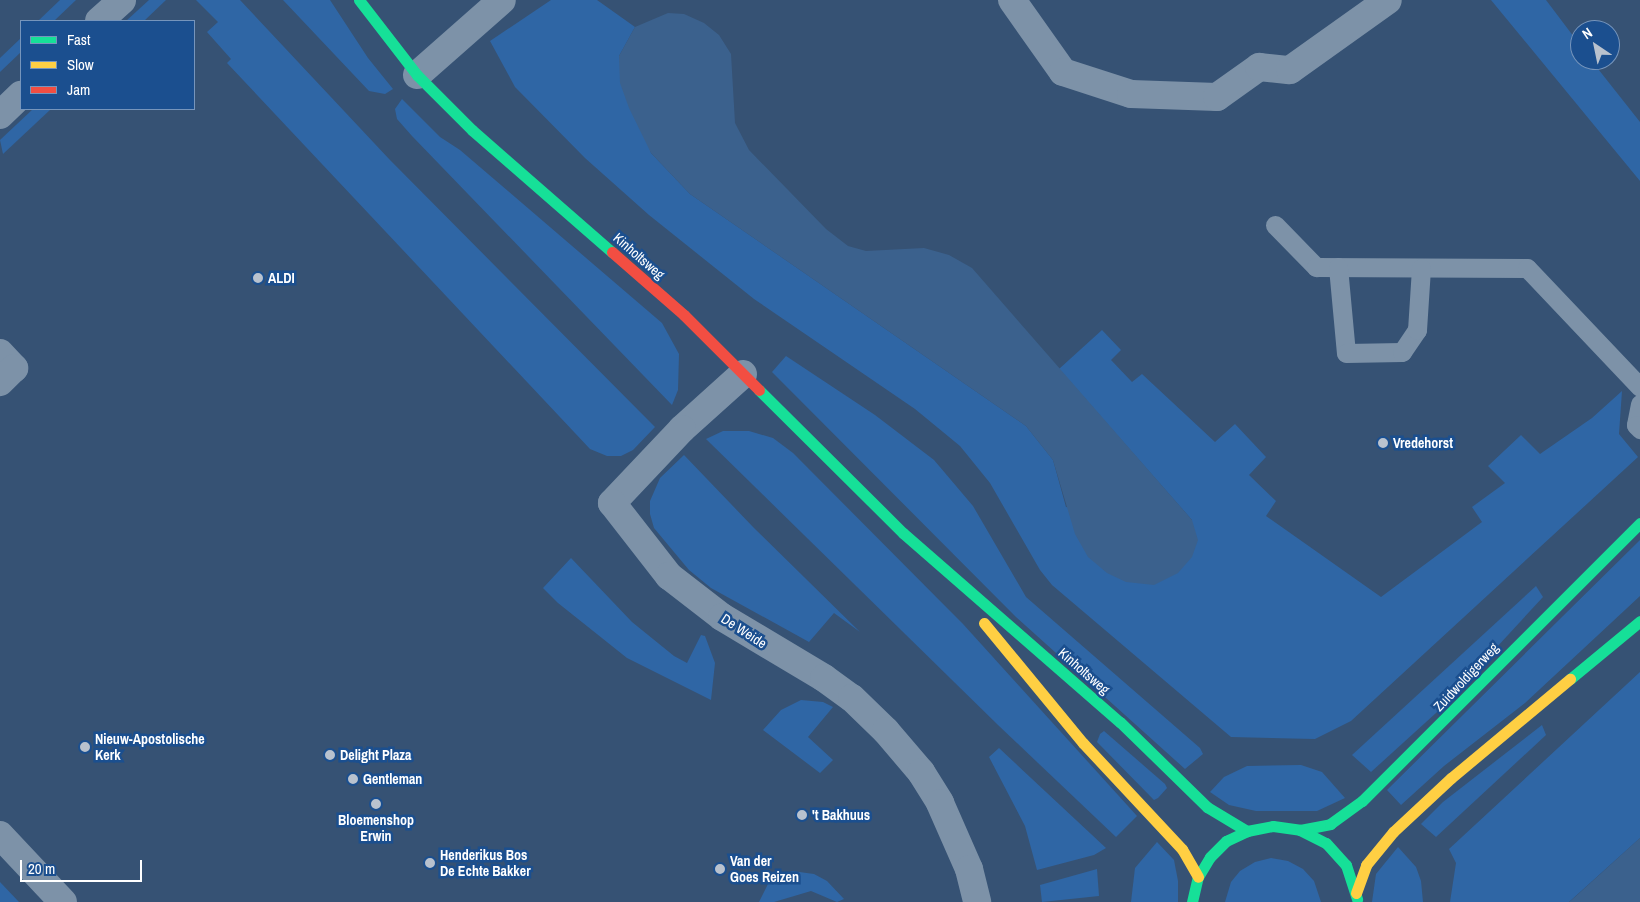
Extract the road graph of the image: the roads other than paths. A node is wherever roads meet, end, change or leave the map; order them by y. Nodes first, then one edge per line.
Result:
1 (122, 0) edge
2 (359, 0) edge
3 (502, 0) edge
4 (1012, 0) edge
5 (1388, 0) edge
6 (100, 20) edge
7 (417, 75) junction
8 (20, 95) edge
9 (0, 115) edge
10 (1275, 225) dead end
11 (1338, 267) junction
12 (1421, 268) junction
13 (0, 353) edge
14 (743, 374) junction
15 (0, 382) edge
16 (1640, 387) edge
17 (1640, 404) edge
18 (1640, 429) edge
19 (1640, 523) edge
20 (903, 533) junction
21 (1640, 621) edge
22 (1300, 830) junction
23 (1246, 831) junction
24 (0, 835) edge
25 (1198, 877) junction
26 (1356, 897) edge
27 (63, 902) edge
28 (976, 902) edge
29 (1192, 902) edge

1 - 6 street
2 - 7 street, Kinholtsweg
3 - 7 street
4 - 5 street
7 - 14 street, Kinholtsweg
8 - 9 street
10 - 11 lane
11 - 12 lane
11 - 12 lane
12 - 16 lane
13 - 15 street
14 - 20 street, Kinholtsweg
14 - 28 street, De Weide
17 - 18 lane
19 - 22 street, Zuidwoldigerweg
20 - 23 street, Kinholtsweg
20 - 25 street, Kinholtsweg
21 - 26 street
22 - 23 street
22 - 26 street
23 - 25 street
24 - 27 street
25 - 29 street

